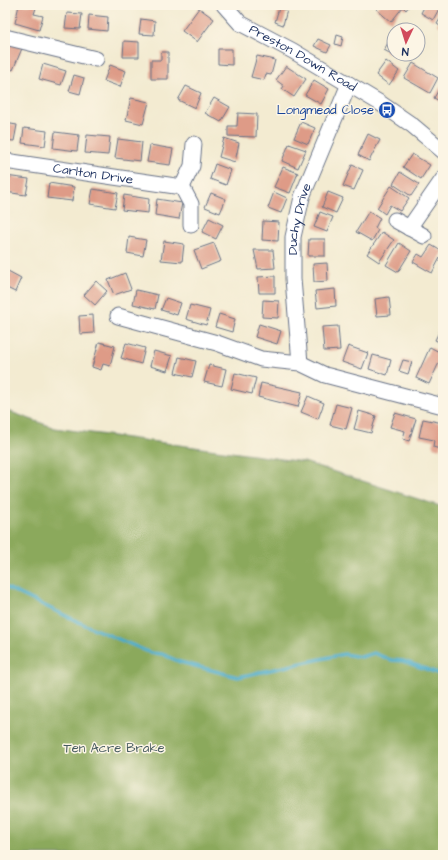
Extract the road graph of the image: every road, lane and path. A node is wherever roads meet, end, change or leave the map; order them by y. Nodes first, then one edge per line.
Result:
1 (224, 5) edge
2 (5, 37) edge
3 (96, 59) dead end
4 (349, 84) junction
5 (194, 144) dead end
6 (443, 151) edge
7 (5, 160) edge
8 (443, 179) edge
9 (182, 187) junction
10 (395, 220) dead end
11 (191, 225) dead end
12 (409, 228) junction
13 (424, 236) dead end
14 (118, 316) dead end
15 (300, 363) junction
16 (443, 406) edge

1 - 4 street, Preston Down Road
2 - 3 street
4 - 6 street, Preston Down Road
4 - 15 street, Duchy Drive
5 - 9 street
7 - 9 street, Carlton Drive
8 - 12 street
9 - 11 street
10 - 12 street
12 - 13 street
14 - 15 street
15 - 16 street

